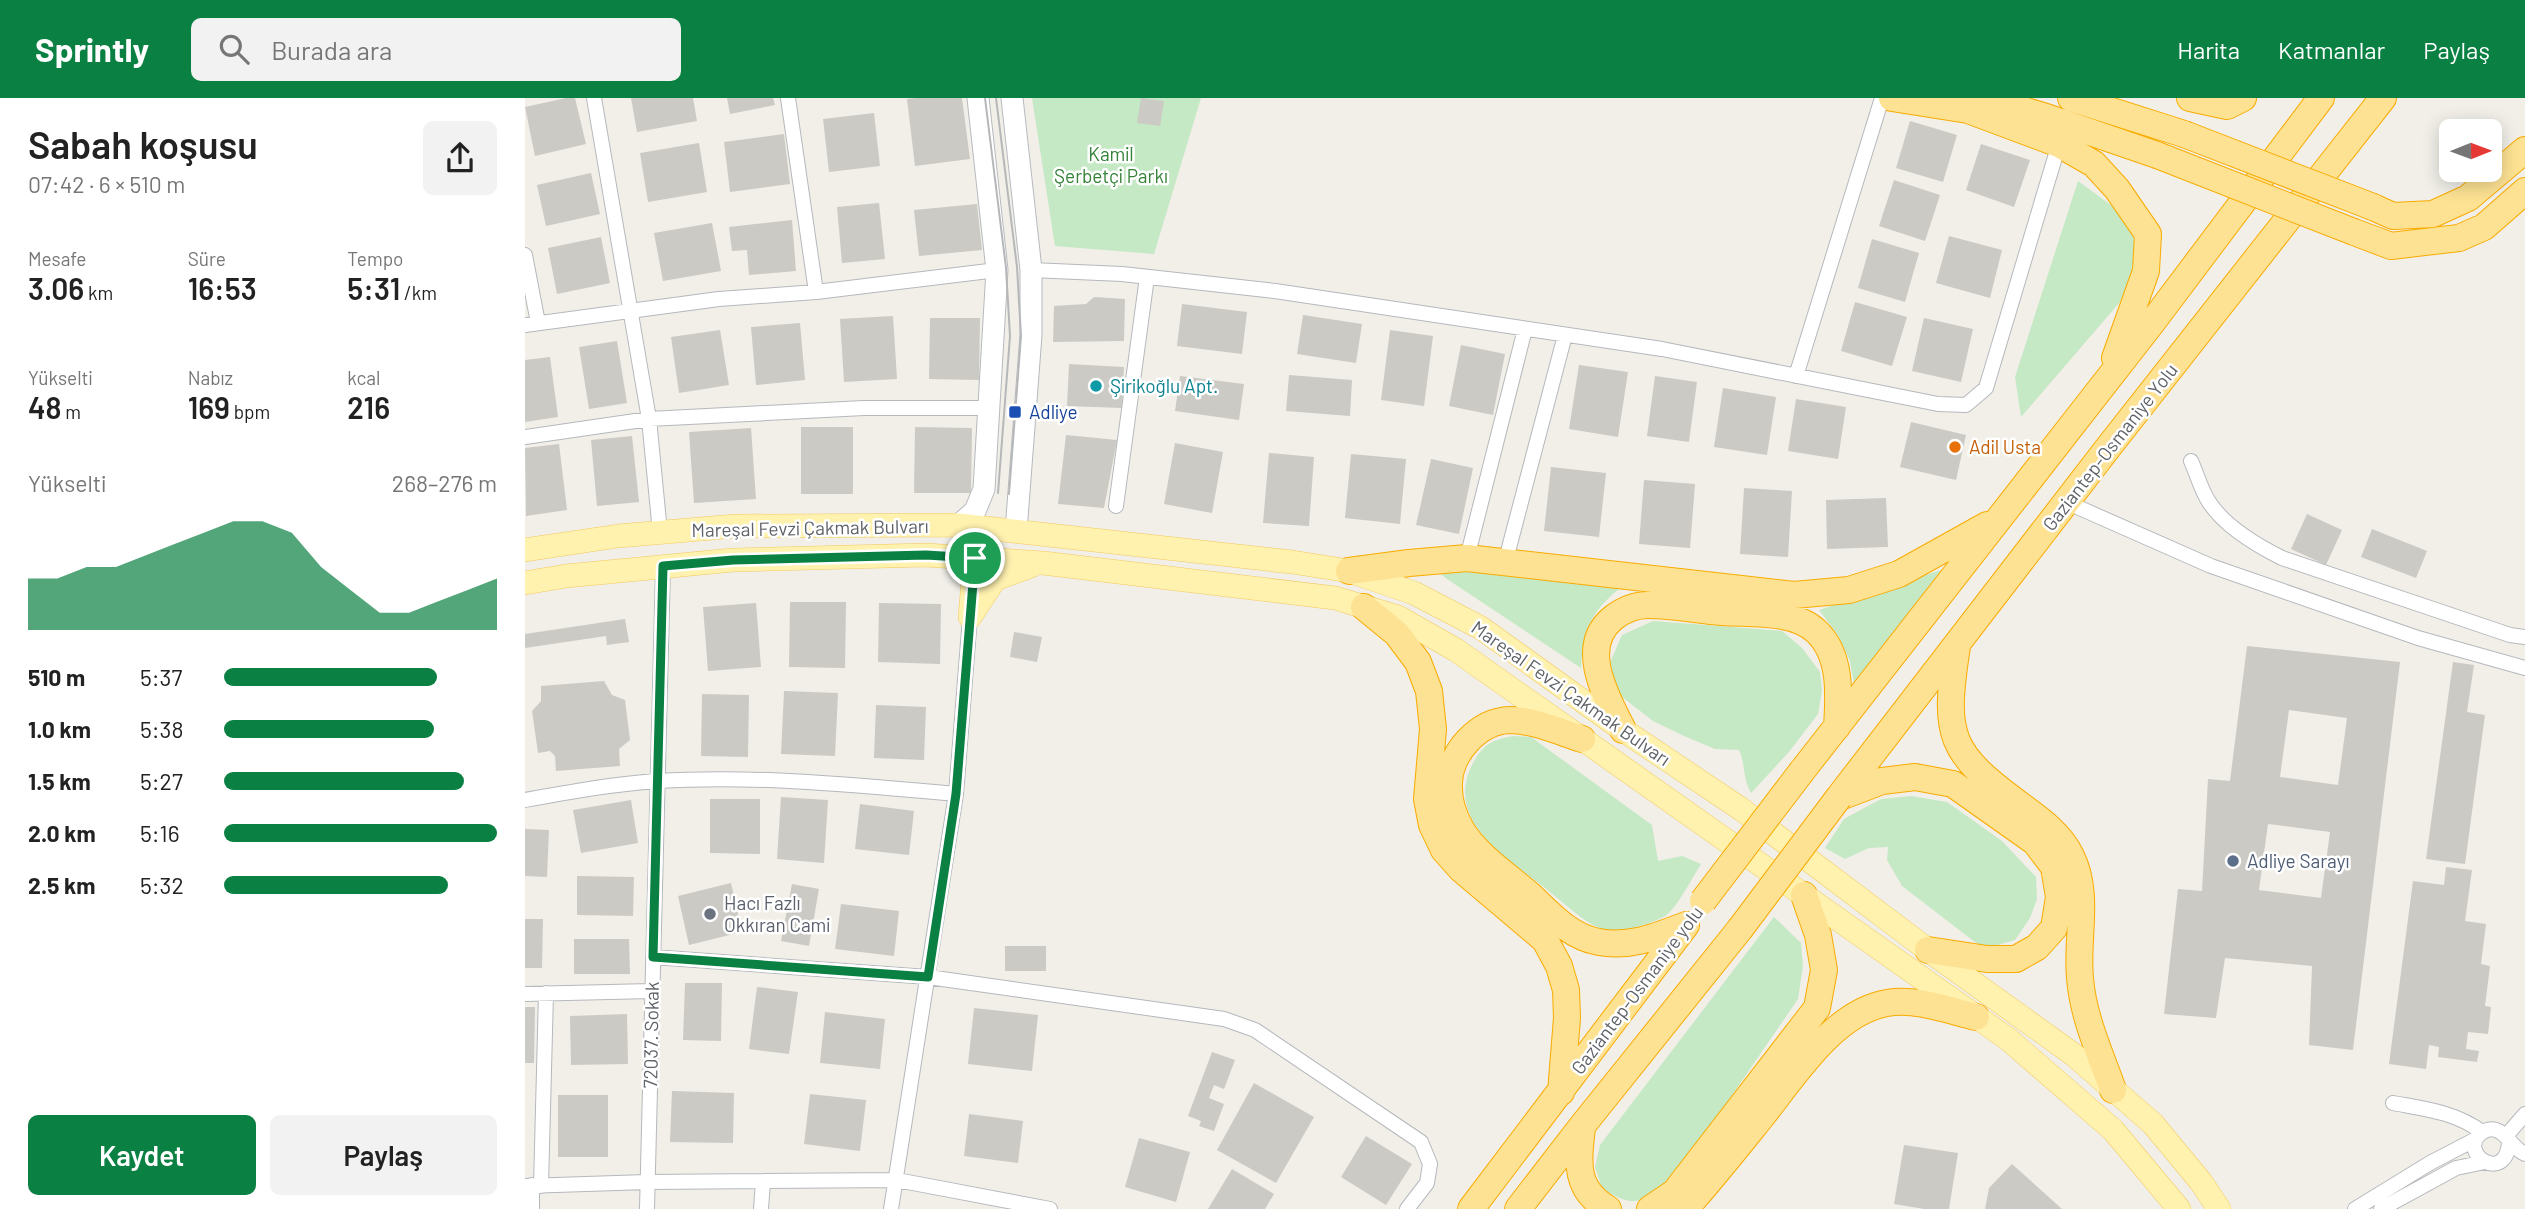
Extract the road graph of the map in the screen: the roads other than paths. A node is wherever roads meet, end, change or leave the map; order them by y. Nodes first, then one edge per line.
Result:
1 (594, 98) edge
2 (788, 98) edge
3 (978, 98) edge
4 (1012, 98) edge
5 (1882, 98) edge
6 (1892, 98) edge
7 (1984, 98) edge
8 (2071, 98) edge
9 (2190, 98) edge
10 (2243, 98) edge
11 (2321, 98) edge
12 (2383, 98) edge
13 (2059, 144) junction
14 (2525, 150) edge
15 (2525, 191) edge
16 (525, 255) edge
17 (1031, 270) junction
18 (997, 271) junction
19 (1147, 277) junction
20 (816, 292) junction
21 (632, 311) junction
22 (532, 324) edge
23 (1525, 329) junction
24 (1565, 335) junction
25 (1796, 376) junction
26 (2108, 379) junction
27 (989, 408) junction
28 (649, 419) junction
29 (525, 437) edge
30 (2191, 461) dead end
31 (2066, 502) junction
32 (1115, 506) dead end
33 (2000, 517) junction
34 (959, 525) junction
35 (1008, 531) junction
36 (660, 532) junction
37 (525, 550) edge
38 (975, 558) junction
39 (1467, 558) junction
40 (1042, 563) junction
41 (1506, 563) junction
42 (663, 566) junction
43 (1349, 571) junction
44 (525, 583) edge
45 (1364, 607) junction
46 (970, 617) junction
47 (2525, 637) edge
48 (1957, 644) junction
49 (2525, 668) edge
50 (1837, 727) junction
51 (1623, 730) junction
52 (1582, 738) junction
53 (657, 781) junction
54 (956, 794) junction
55 (1839, 797) junction
56 (525, 800) edge
57 (1804, 895) junction
58 (1685, 925) junction
59 (1928, 950) junction
60 (653, 957) junction
61 (928, 977) junction
62 (652, 991) junction
63 (545, 993) junction
64 (525, 994) edge
65 (1976, 1017) junction
66 (2113, 1090) junction
67 (1561, 1092) junction
68 (2393, 1104) dead end
69 (2525, 1114) edge
70 (1582, 1126) junction
71 (2479, 1136) junction
72 (2507, 1140) junction
73 (2525, 1154) edge
74 (2525, 1160) edge
75 (2485, 1162) junction
76 (2501, 1162) junction
77 (897, 1180) junction
78 (763, 1181) junction
79 (647, 1182) junction
80 (533, 1186) edge
81 (532, 1209) edge
82 (647, 1209) edge
83 (761, 1209) edge
84 (891, 1209) edge
85 (1049, 1209) edge
86 (1406, 1209) edge
87 (1471, 1209) edge
88 (1518, 1209) edge
89 (1608, 1209) edge
90 (1650, 1209) edge
91 (1685, 1209) edge
92 (2179, 1209) edge
93 (2219, 1209) edge
94 (2355, 1209) edge
95 (2381, 1209) edge

1 - 21 street
2 - 20 street
3 - 18 street
4 - 17 street
5 - 25 street
6 - 13 highway
7 - 15 highway, bridge
8 - 14 highway, bridge
9 - 10 highway
11 - 26 highway
12 - 31 highway, Gaziantep-Osmaniye Yolu
13 - 25 street
13 - 26 highway
16 - 22 street
17 - 19 street
17 - 35 street
18 - 20 street
18 - 27 street
19 - 23 street
19 - 32 street
20 - 21 street
21 - 22 street
21 - 28 street
23 - 24 street
23 - 39 street
24 - 25 street
24 - 41 street
26 - 33 highway
27 - 28 street
27 - 34 street
28 - 29 street
28 - 36 street
30 - 47 street
31 - 48 highway, Gaziantep-Osmaniye Yolu
31 - 49 street
33 - 41 highway
33 - 50 highway
34 - 35 main road, Mareşal Fevzi Çakmak Bulvarı
34 - 36 main road, Mareşal Fevzi Çakmak Bulvarı
35 - 38 main road
35 - 43 main road, Mareşal Fevzi Çakmak Bulvarı
36 - 37 main road, Mareşal Fevzi Çakmak Bulvarı
38 - 40 main road, Mareşal Fevzi Çakmak Bulvarı
38 - 42 main road, Mareşal Fevzi Çakmak Bulvarı
38 - 46 main road
39 - 41 highway
39 - 43 highway
40 - 45 main road, Mareşal Fevzi Çakmak Bulvarı
40 - 46 main road
42 - 44 main road, Mareşal Fevzi Çakmak Bulvarı
42 - 53 street, 72037. Sokak
43 - 51 main road, Mareşal Fevzi Çakmak Bulvarı
45 - 52 main road, Mareşal Fevzi Çakmak Bulvarı
45 - 67 highway
46 - 54 street
48 - 55 highway, Gaziantep-Osmaniye Yolu
48 - 66 highway
50 - 51 highway
50 - 58 highway, Gaziantep-Osmaniye yolu, bridge
51 - 59 main road, Mareşal Fevzi Çakmak Bulvarı
52 - 57 main road, Mareşal Fevzi Çakmak Bulvarı
52 - 58 highway
53 - 54 street
53 - 56 street
53 - 60 street, 72037. Sokak
54 - 61 street
55 - 59 highway
55 - 70 highway, Gaziantep-Osmaniye yolu, bridge
57 - 65 main road, Mareşal Fevzi Çakmak Bulvarı
57 - 90 highway
58 - 67 highway, Gaziantep-Osmaniye yolu
59 - 66 main road, Mareşal Fevzi Çakmak Bulvarı
60 - 61 street
60 - 62 street, 72037. Sokak
61 - 77 street
61 - 86 street
62 - 63 street
62 - 79 street, 72037. Sokak
63 - 64 street
63 - 80 street
65 - 91 highway
65 - 92 main road, Mareşal Fevzi Çakmak Bulvarı
66 - 93 main road, Mareşal Fevzi Çakmak Bulvarı
67 - 87 highway, Gaziantep-Osmaniye yolu
68 - 71 street
69 - 72 street
70 - 88 highway, Gaziantep-Osmaniye yolu
70 - 89 highway
71 - 72 street
71 - 75 street
71 - 94 street
72 - 73 street
72 - 76 street
74 - 76 street
75 - 76 street
75 - 95 street
77 - 78 street
77 - 84 street
77 - 85 street
78 - 79 street
78 - 83 street
79 - 80 street
79 - 82 street, 72037. Sokak
80 - 81 street

